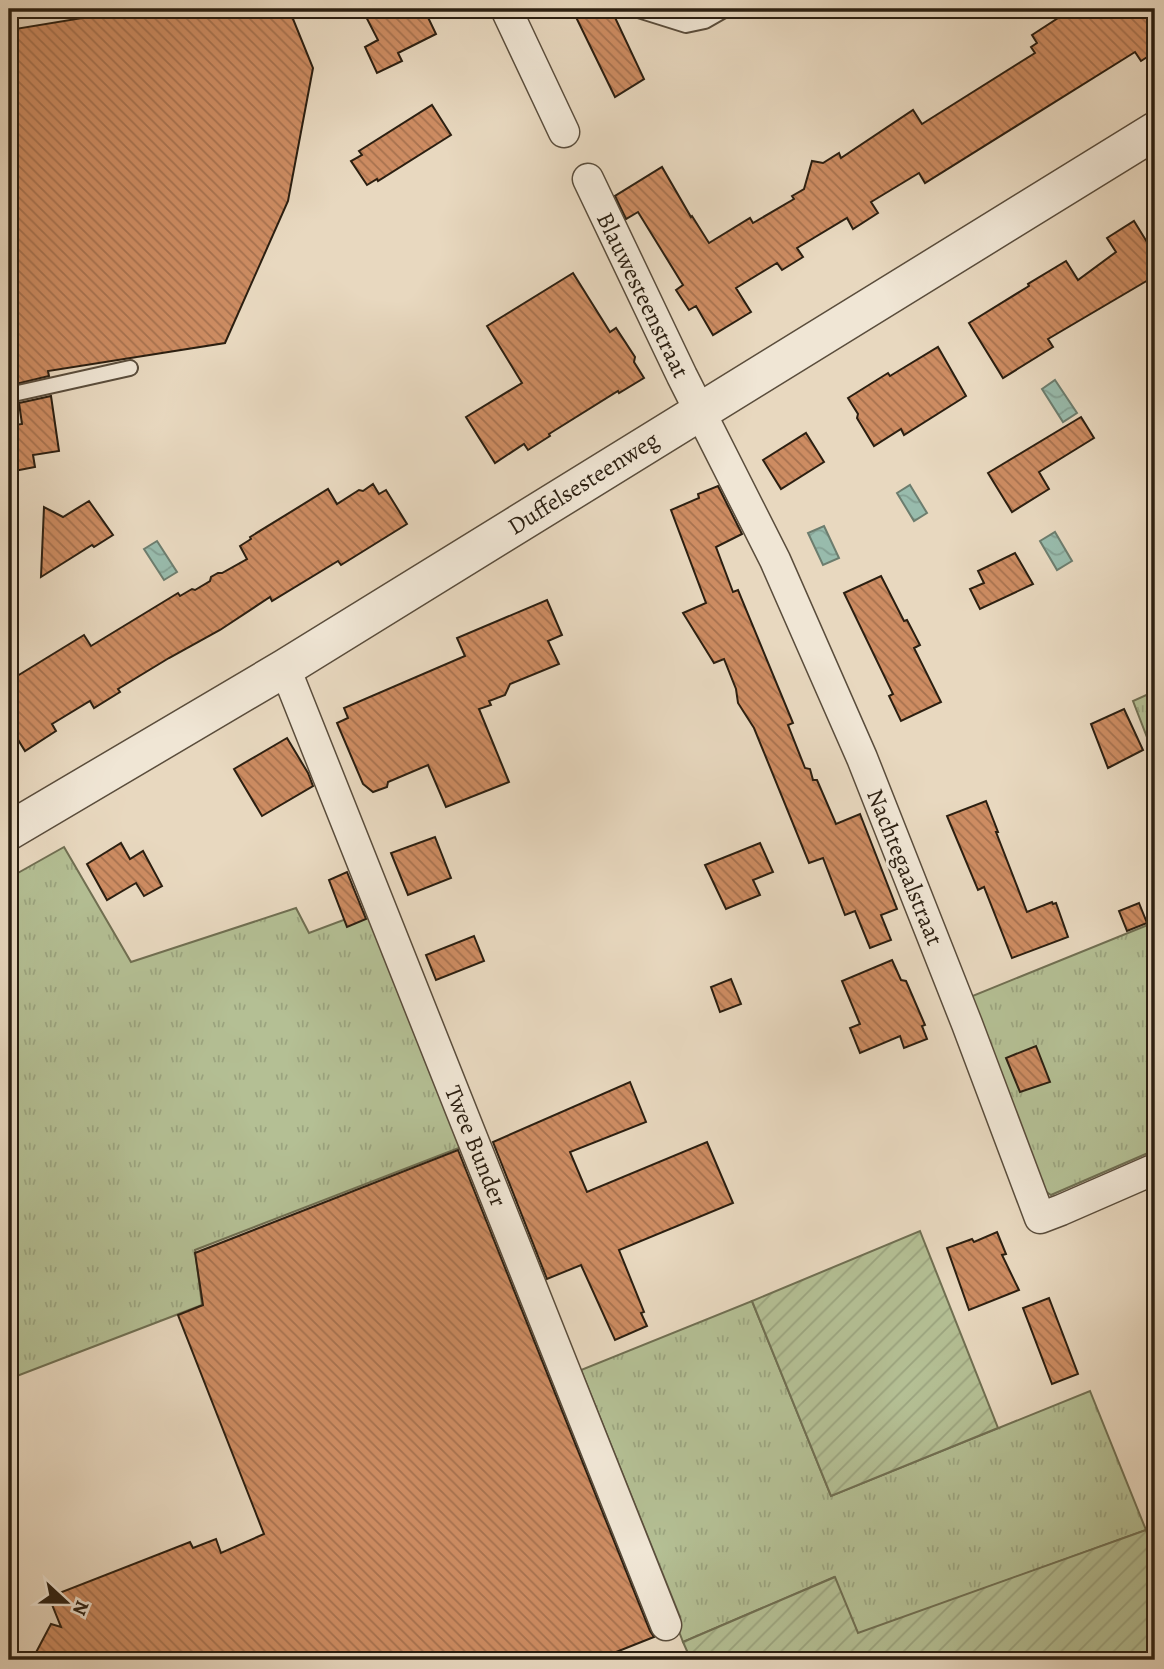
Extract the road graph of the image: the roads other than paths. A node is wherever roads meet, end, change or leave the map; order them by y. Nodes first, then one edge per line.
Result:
1 (22, 9) edge
2 (506, 9) edge
3 (635, 9) edge
4 (726, 9) edge
5 (9, 11) edge
6 (1155, 131) edge
7 (564, 132) dead end
8 (588, 179) dead end
9 (130, 368) dead end
10 (9, 395) edge
11 (699, 411) junction
12 (285, 668) junction
13 (9, 831) edge
14 (1155, 1169) edge
15 (666, 1625) dead end

1 - 5 lane
2 - 7 street
3 - 4 lane
6 - 11 street, Duffelsesteenweg
8 - 11 street, Blauwesteenstraat
9 - 10 lane
11 - 12 street, Duffelsesteenweg
11 - 14 street, Nachtegaalstraat
12 - 13 street, Duffelsesteenweg
12 - 15 street, Twee Bunder

